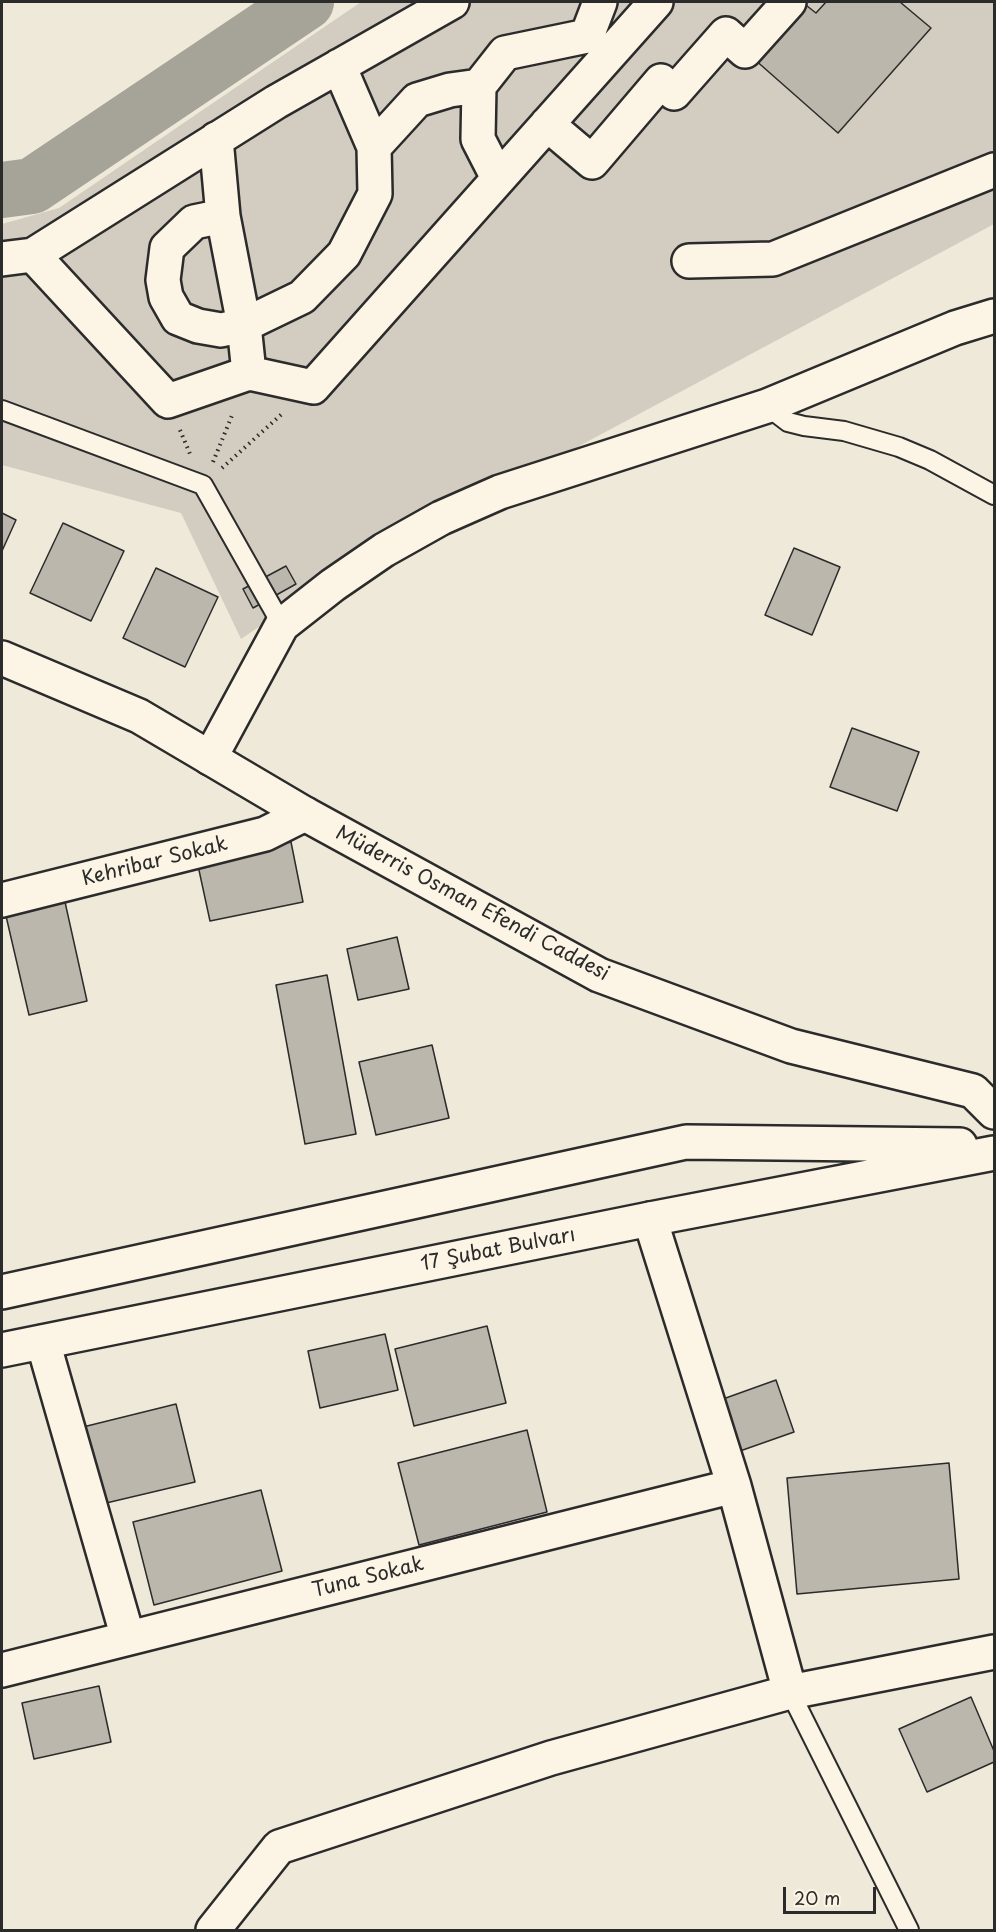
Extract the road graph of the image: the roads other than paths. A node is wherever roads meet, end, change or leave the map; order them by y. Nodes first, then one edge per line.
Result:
1 (452, 2) edge
2 (600, 2) edge
3 (656, 2) edge
4 (789, 2) edge
5 (339, 66) junction
6 (479, 86) junction
7 (547, 124) junction
8 (216, 139) junction
9 (374, 147) junction
10 (994, 170) edge
11 (498, 178) junction
12 (224, 216) junction
13 (17, 257) edge
14 (689, 261) dead end
15 (994, 316) edge
16 (244, 325) junction
17 (249, 373) junction
18 (768, 406) junction
19 (2, 410) edge
20 (994, 495) edge
21 (282, 625) junction
22 (2, 658) edge
23 (210, 758) junction
24 (305, 814) junction
25 (2, 900) edge
26 (994, 1112) edge
27 (994, 1146) edge
28 (994, 1153) edge
29 (650, 1219) junction
30 (2, 1292) edge
31 (43, 1342) junction
32 (2, 1350) edge
33 (734, 1486) junction
34 (128, 1638) junction
35 (994, 1652) edge
36 (2, 1670) edge
37 (790, 1692) junction
38 (213, 1930) edge
39 (909, 1930) edge

1 - 5 main road
2 - 6 main road
3 - 7 main road
4 - 7 main road
5 - 8 main road
5 - 9 main road
6 - 9 main road
6 - 11 main road
7 - 11 main road
8 - 12 main road
8 - 13 main road
9 - 16 main road
10 - 14 main road
11 - 17 main road
12 - 16 main road
12 - 16 main road
13 - 17 main road
15 - 18 main road
16 - 17 main road
18 - 20 lane
18 - 21 main road
19 - 21 lane
21 - 23 main road
22 - 23 main road, Müderris Osman Efendi Caddesi
23 - 24 main road, Müderris Osman Efendi Caddesi
24 - 25 main road, Kehribar Sokak
24 - 26 main road, Müderris Osman Efendi Caddesi
27 - 30 main road
28 - 29 main road, 17 Şubat Bulvarı
29 - 31 main road, 17 Şubat Bulvarı
29 - 33 main road
31 - 32 main road, 17 Şubat Bulvarı
31 - 34 main road
33 - 34 main road, Tuna Sokak
33 - 37 main road
34 - 36 main road, Tuna Sokak
35 - 37 main road
37 - 38 main road
37 - 39 lane

